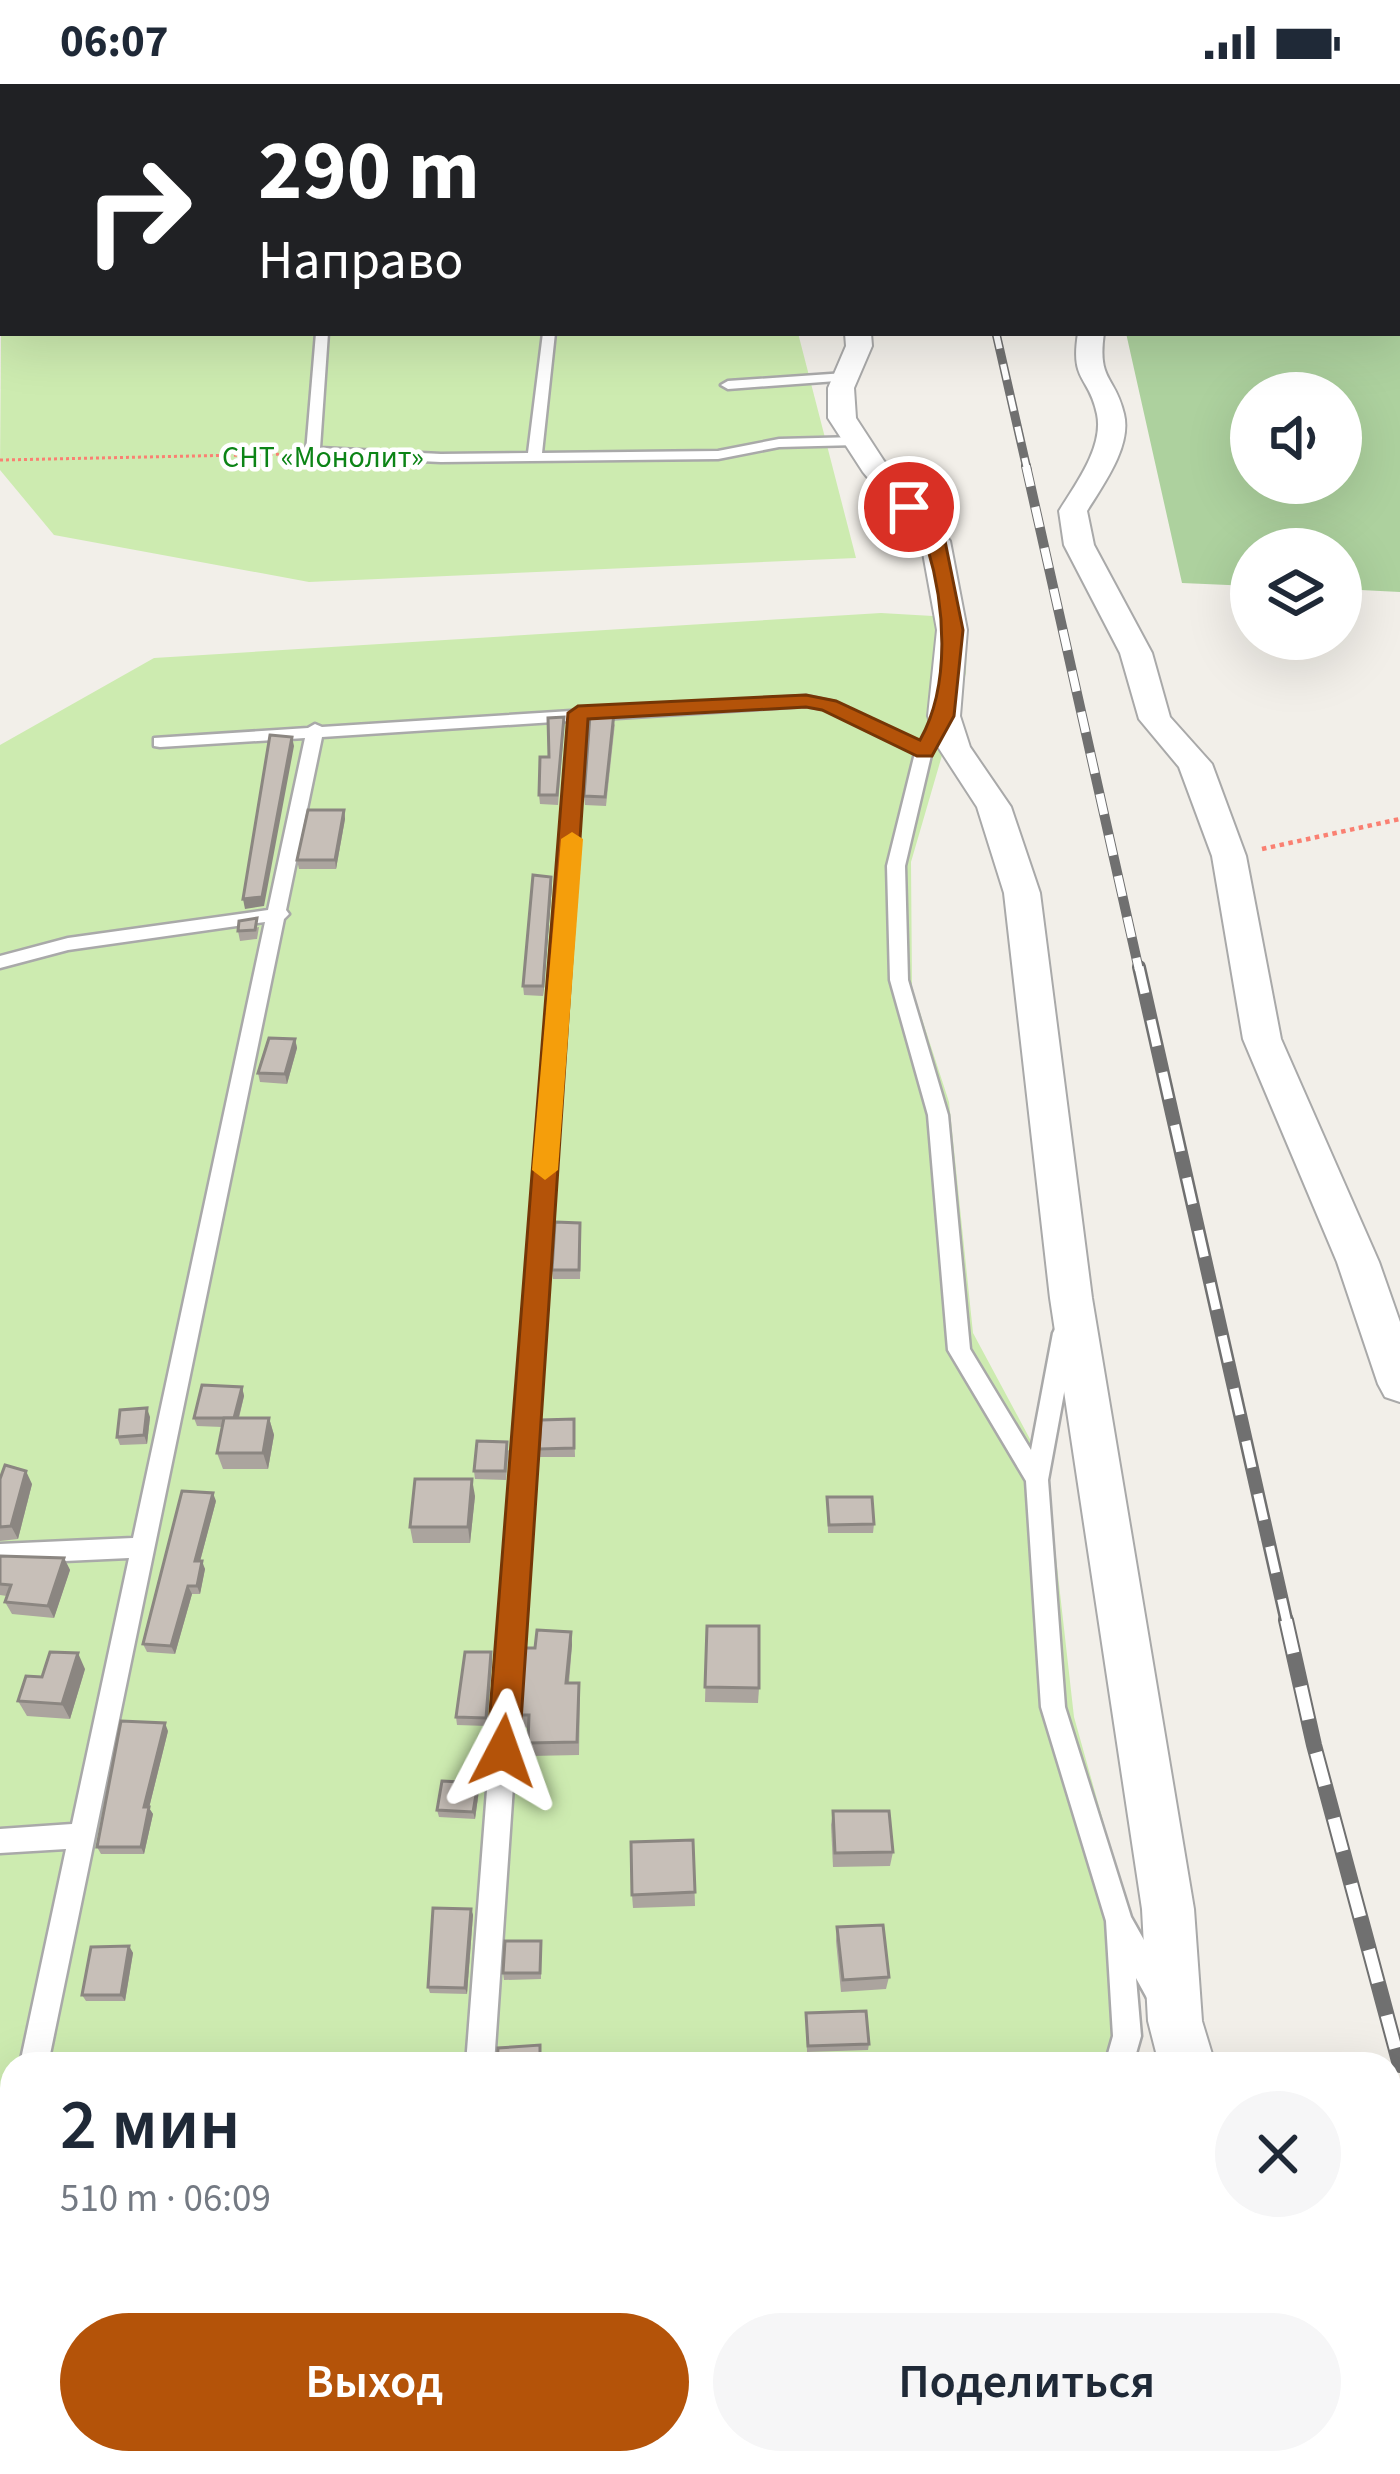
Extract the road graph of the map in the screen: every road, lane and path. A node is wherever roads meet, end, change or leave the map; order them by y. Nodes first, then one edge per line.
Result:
1 (322, 336) edge
2 (550, 336) edge
3 (858, 336) edge
4 (1090, 336) edge
5 (845, 377) junction
6 (728, 385) dead end
7 (857, 442) junction
8 (314, 452) junction
9 (535, 455) junction
10 (0, 460) edge
11 (578, 713) junction
12 (316, 729) junction
13 (934, 734) junction
14 (160, 742) dead end
15 (1400, 819) edge
16 (1229, 856) junction
17 (280, 914) junction
18 (0, 962) edge
19 (1071, 1298) junction
20 (1400, 1384) edge
21 (1037, 1480) junction
22 (145, 1547) junction
23 (0, 1554) edge
24 (82, 1836) junction
25 (0, 1840) edge
26 (1119, 1921) junction
27 (1175, 2021) junction
28 (37, 2052) edge
29 (481, 2052) edge
30 (1122, 2052) edge
31 (1184, 2052) edge

1 - 8 lane
2 - 9 lane
3 - 5 street
4 - 16 street
5 - 6 lane
5 - 7 street
7 - 9 lane
7 - 13 street
8 - 9 lane
8 - 10 path
11 - 12 lane
11 - 13 lane
11 - 29 lane
12 - 14 lane
12 - 17 lane
13 - 19 street
13 - 21 lane
15 - 16 path
16 - 20 street
17 - 18 lane
17 - 22 lane
19 - 21 lane
19 - 27 street
21 - 26 lane
22 - 23 lane
22 - 24 lane
24 - 25 lane
24 - 28 lane
26 - 27 lane
26 - 30 lane
27 - 31 street

